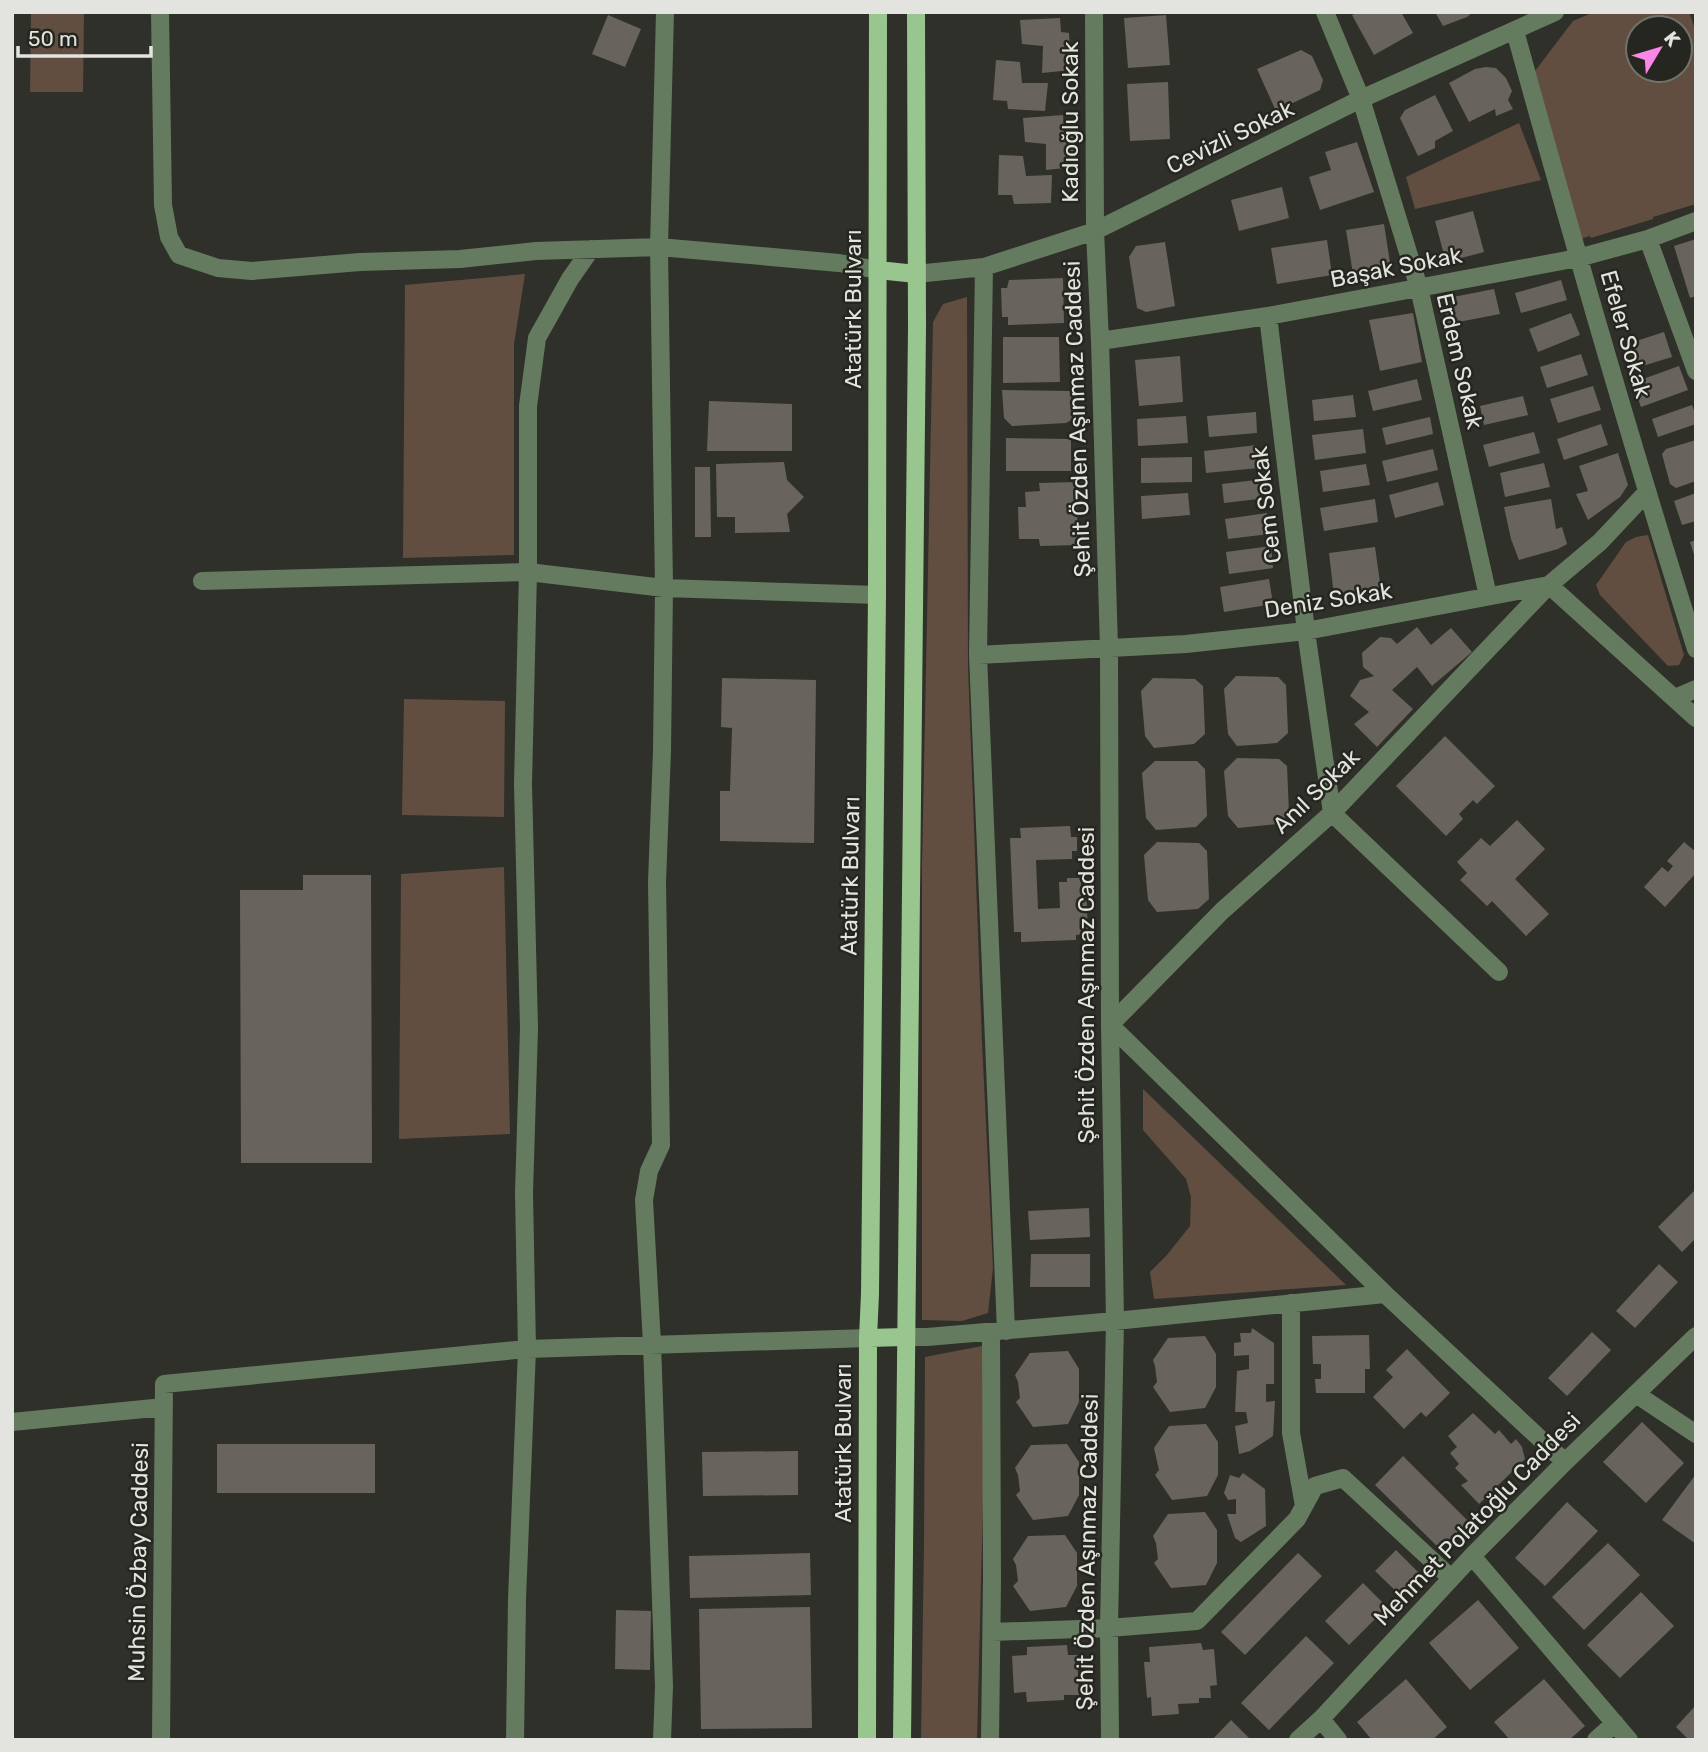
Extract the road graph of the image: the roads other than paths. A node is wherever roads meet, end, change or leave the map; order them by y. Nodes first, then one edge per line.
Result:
1 (160, 12) edge
2 (665, 12) edge
3 (878, 12) edge
4 (916, 12) edge
5 (1094, 12) edge
6 (1325, 12) edge
7 (1555, 12) edge
8 (1535, 17) edge
9 (1515, 31) junction
10 (1361, 99) junction
11 (1696, 221) edge
12 (1095, 231) junction
13 (1648, 239) junction
14 (659, 247) junction
15 (591, 249) junction
16 (1578, 258) junction
17 (984, 267) junction
18 (878, 270) junction
19 (916, 274) junction
20 (1419, 288) junction
21 (1268, 316) junction
22 (1100, 341) junction
23 (1696, 371) edge
24 (1647, 492) junction
25 (528, 572) junction
26 (202, 580) dead end
27 (1549, 585) junction
28 (664, 588) junction
29 (877, 595) junction
30 (1488, 596) junction
31 (1306, 631) junction
32 (1109, 648) junction
33 (1696, 649) edge
34 (978, 655) junction
35 (1696, 689) edge
36 (1675, 698) junction
37 (1696, 718) edge
38 (1332, 813) junction
39 (1499, 972) dead end
40 (1110, 1025) junction
41 (1385, 1294) junction
42 (1291, 1303) junction
43 (1115, 1321) junction
44 (999, 1331) junction
45 (1696, 1336) edge
46 (905, 1337) junction
47 (868, 1338) junction
48 (652, 1344) junction
49 (527, 1349) junction
50 (1636, 1394) junction
51 (164, 1407) junction
52 (12, 1422) edge
53 (1696, 1434) edge
54 (1565, 1462) junction
55 (1304, 1506) junction
56 (1472, 1556) junction
57 (1451, 1578) junction
58 (1109, 1628) junction
59 (992, 1632) junction
60 (1321, 1719) junction
61 (1615, 1723) junction
62 (161, 1740) edge
63 (515, 1740) edge
64 (662, 1740) edge
65 (867, 1740) edge
66 (902, 1740) edge
67 (990, 1740) edge
68 (1110, 1740) edge
69 (1298, 1740) edge
70 (1338, 1740) edge
71 (1596, 1740) edge
72 (1629, 1740) edge

1 - 15 street
2 - 14 street
3 - 18 main road, Atatürk Bulvarı
4 - 19 main road
5 - 12 street, Kadıoğlu Sokak
6 - 10 street, Erdem Sokak
7 - 8 street, Cevizli Sokak
8 - 9 street, Cevizli Sokak
9 - 10 street, Cevizli Sokak
9 - 16 street, Efeler Sokak
10 - 12 street, Cevizli Sokak
10 - 20 street, Erdem Sokak
11 - 13 street, Başak Sokak
12 - 17 street, Cevizli Sokak
12 - 22 street, Şehit Özden Aşınmaz Caddesi
13 - 16 street, Başak Sokak
13 - 23 street
14 - 15 street
14 - 18 street
14 - 28 street
15 - 25 street
16 - 20 street, Başak Sokak
16 - 24 street, Efeler Sokak
17 - 19 street, Cevizli Sokak
17 - 34 street
18 - 19 main road
18 - 29 main road, Atatürk Bulvarı
19 - 46 main road
20 - 21 street, Başak Sokak
20 - 30 street, Erdem Sokak
21 - 22 street, Başak Sokak
21 - 31 street, Cem Sokak
22 - 32 street, Şehit Özden Aşınmaz Caddesi
24 - 27 street, Deniz Sokak
24 - 33 street, Efeler Sokak
25 - 26 street
25 - 28 street
25 - 49 street
27 - 30 street, Deniz Sokak
27 - 36 street
27 - 38 street, Anıl Sokak
28 - 29 street
28 - 48 street
29 - 47 main road, Atatürk Bulvarı
30 - 31 street, Deniz Sokak
31 - 32 street, Deniz Sokak
31 - 38 street, Cem Sokak
32 - 34 street, Deniz Sokak
32 - 40 street, Şehit Özden Aşınmaz Caddesi
34 - 44 street
35 - 36 street
36 - 37 street
38 - 39 street
38 - 40 street, Anıl Sokak
40 - 41 street
40 - 43 street, Şehit Özden Aşınmaz Caddesi
41 - 42 street
41 - 54 street
42 - 43 street
42 - 55 street
43 - 44 street
43 - 58 street, Şehit Özden Aşınmaz Caddesi
44 - 46 street
44 - 59 street
45 - 50 street, Mehmet Polatoğlu Caddesi
46 - 47 main road
46 - 66 main road
47 - 48 street
47 - 65 main road, Atatürk Bulvarı
48 - 49 street
48 - 64 street
49 - 51 street, Muhsin Özbay Caddesi
49 - 63 street
50 - 53 street
50 - 54 street, Mehmet Polatoğlu Caddesi
51 - 52 street
51 - 62 street, Muhsin Özbay Caddesi
54 - 56 street, Mehmet Polatoğlu Caddesi
55 - 57 street
55 - 58 street
56 - 57 street, Mehmet Polatoğlu Caddesi
56 - 61 street
57 - 60 street, Mehmet Polatoğlu Caddesi
58 - 59 street
58 - 68 street, Şehit Özden Aşınmaz Caddesi
59 - 67 street
60 - 69 street, Mehmet Polatoğlu Caddesi
60 - 70 street
61 - 71 street
61 - 72 street

